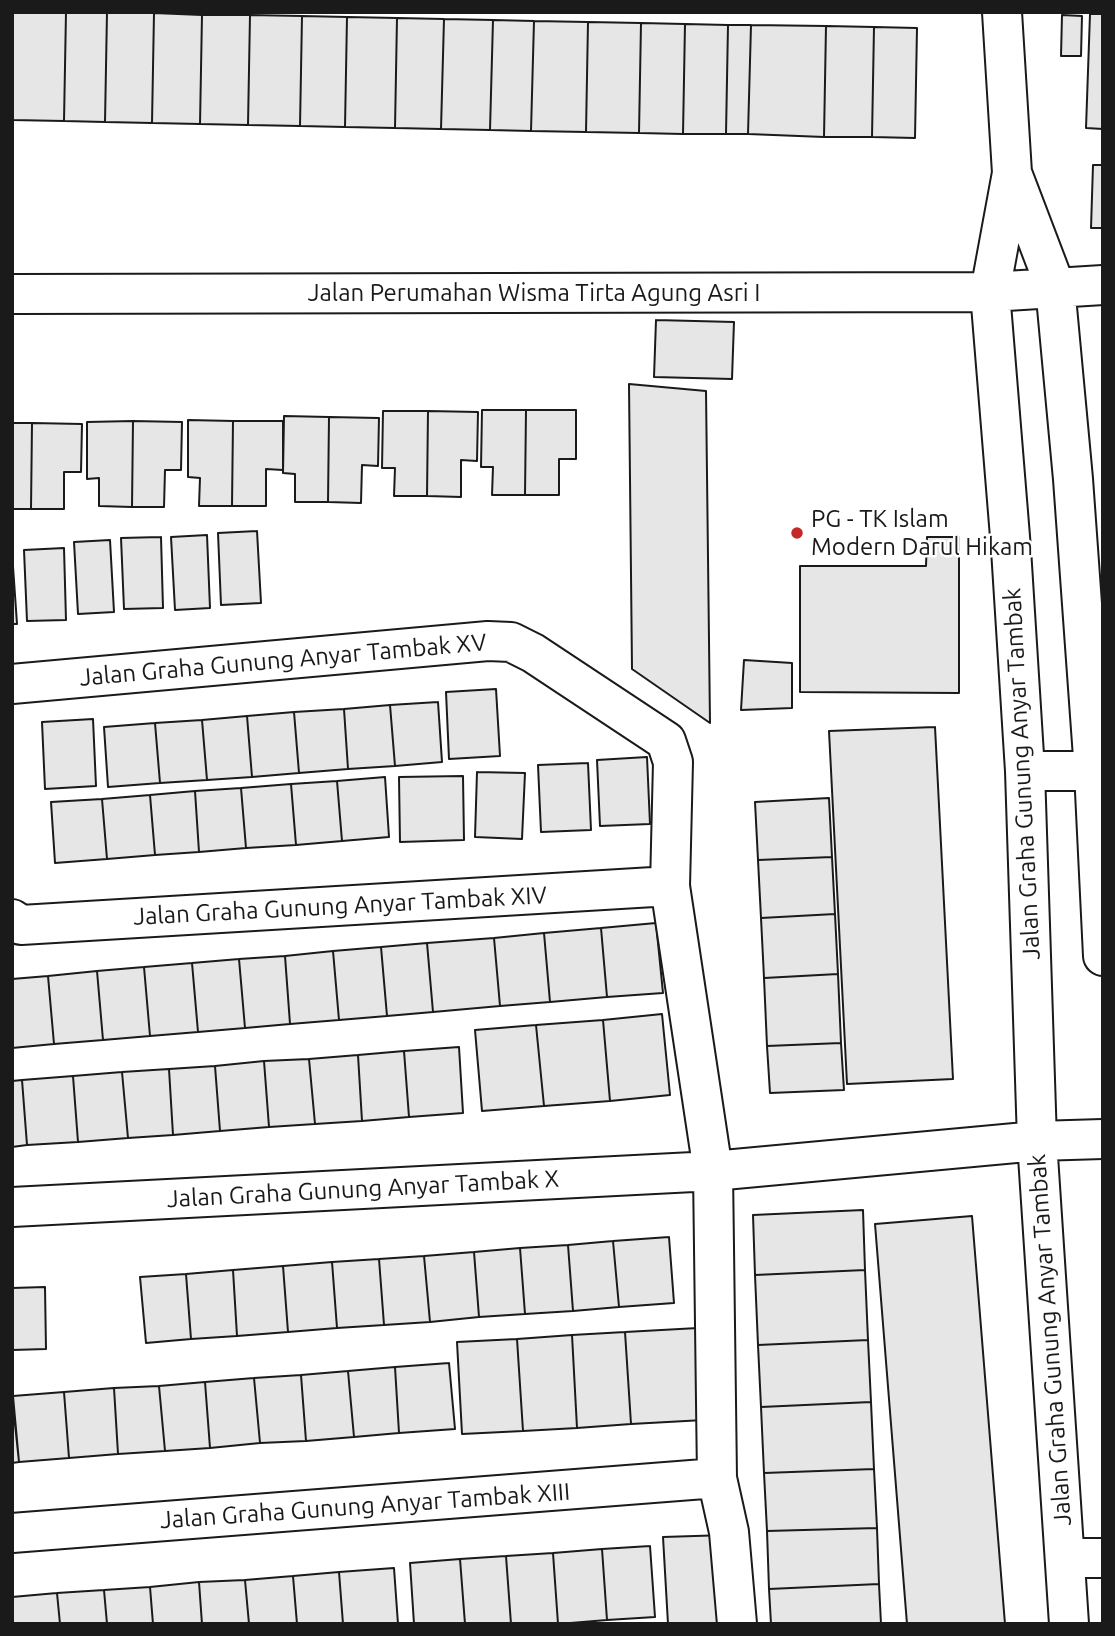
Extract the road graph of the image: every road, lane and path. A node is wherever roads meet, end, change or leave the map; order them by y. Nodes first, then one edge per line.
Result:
1 (1002, 12) edge
2 (1012, 173) junction
3 (1103, 285) edge
4 (1055, 286) junction
5 (990, 292) junction
6 (12, 294) edge
7 (14, 684) edge
8 (1025, 771) junction
9 (1098, 771) edge
10 (670, 886) junction
11 (12, 919) edge
12 (1103, 956) edge
13 (1103, 1139) edge
14 (1037, 1140) junction
15 (713, 1171) junction
16 (12, 1207) edge
17 (717, 1478) junction
18 (12, 1533) edge
19 (1103, 1558) edge
20 (1065, 1559) junction
21 (737, 1624) edge
22 (1069, 1624) edge

1 - 2 street
2 - 4 street
2 - 5 street, Jalan Graha Gunung Anyar Tambak
3 - 4 street, Jalan Perumahan Wisma Tirta Agung Asri I
4 - 5 street, Jalan Perumahan Wisma Tirta Agung Asri I
4 - 9 street
5 - 6 street, Jalan Perumahan Wisma Tirta Agung Asri I
5 - 8 street, Jalan Graha Gunung Anyar Tambak
7 - 10 street, Jalan Graha Gunung Anyar Tambak XV
8 - 9 street
8 - 14 street, Jalan Graha Gunung Anyar Tambak
9 - 12 street
10 - 11 street, Jalan Graha Gunung Anyar Tambak XIV
10 - 15 street
13 - 14 street, Jalan Graha Gunung Anyar Tambak X
14 - 15 street, Jalan Graha Gunung Anyar Tambak X
14 - 20 street, Jalan Graha Gunung Anyar Tambak
15 - 16 street, Jalan Graha Gunung Anyar Tambak X
15 - 17 street
17 - 18 street, Jalan Graha Gunung Anyar Tambak XIII
17 - 21 street
19 - 20 street
20 - 22 street, Jalan Graha Gunung Anyar Tambak

